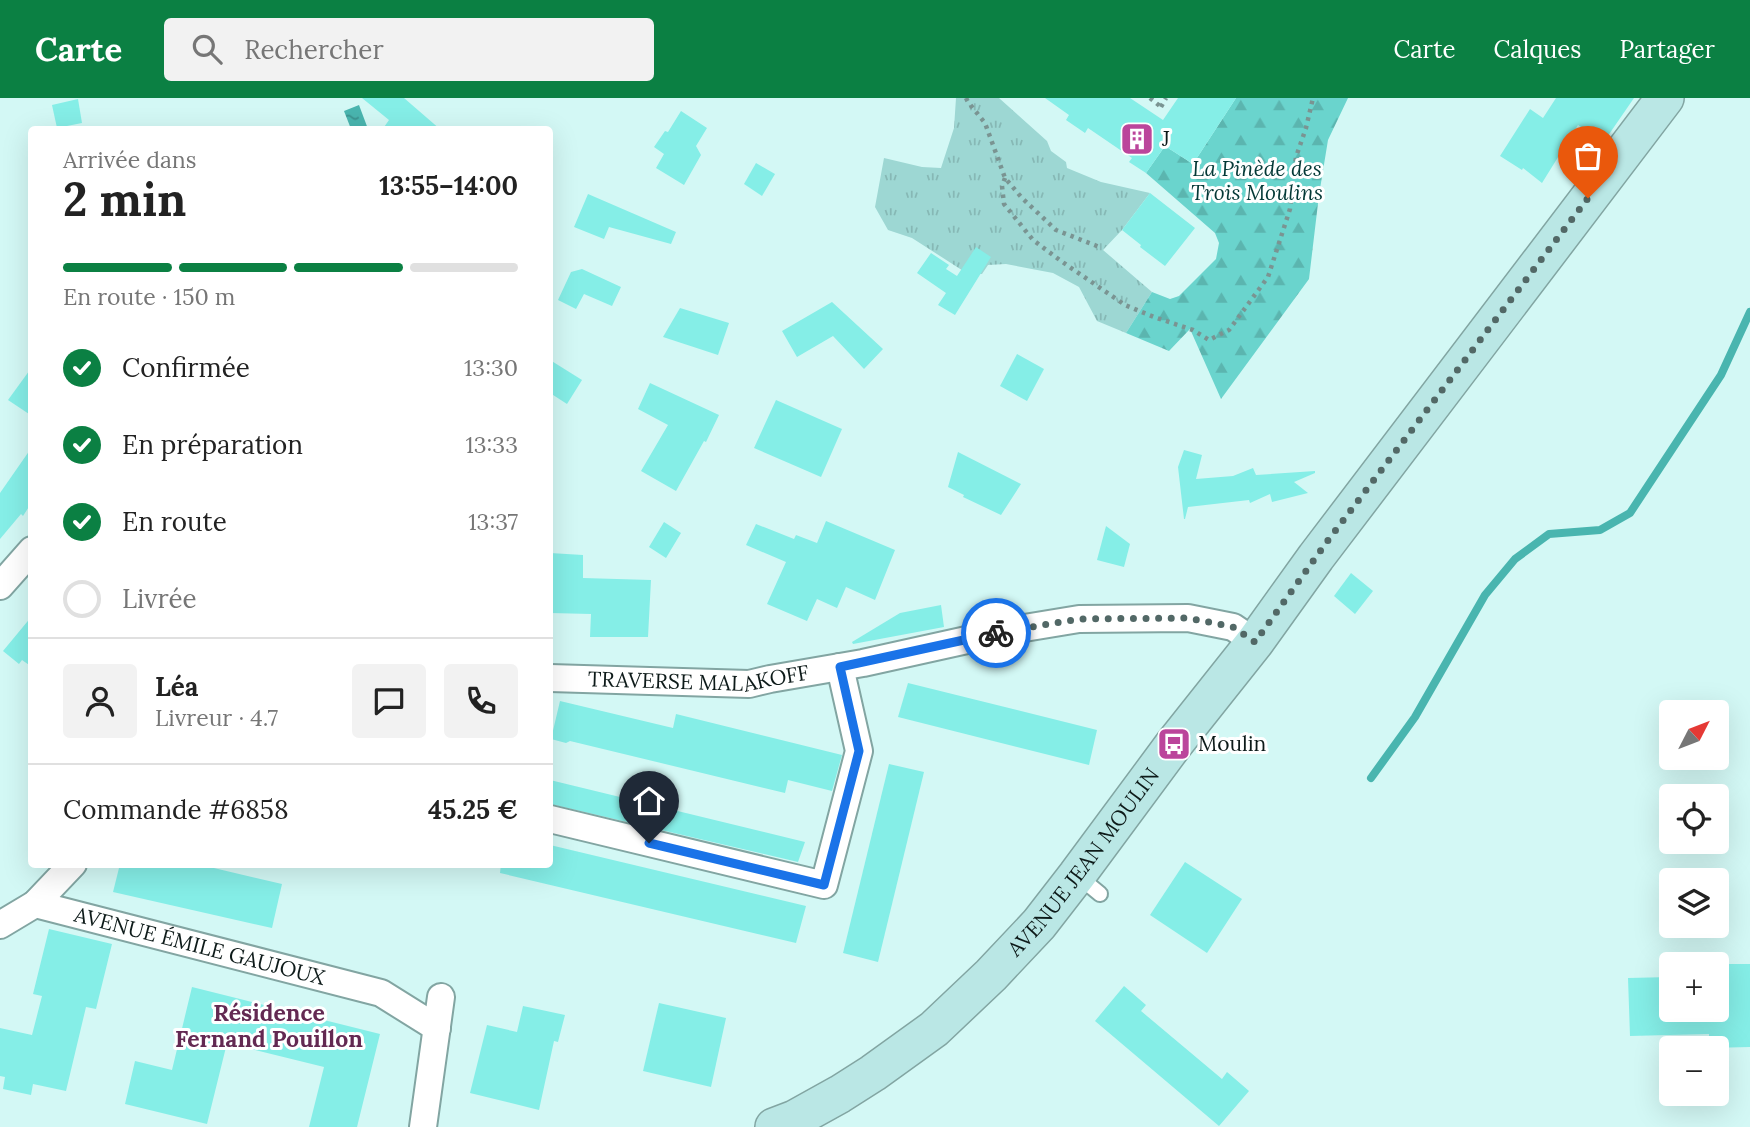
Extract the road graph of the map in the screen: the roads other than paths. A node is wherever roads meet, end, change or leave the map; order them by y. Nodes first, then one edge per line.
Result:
1 (1665, 98) edge
2 (28, 554) edge
3 (0, 586) edge
4 (1255, 642) junction
5 (840, 667) junction
6 (553, 678) edge
7 (553, 820) edge
8 (69, 868) edge
9 (35, 904) junction
10 (0, 925) edge
11 (441, 997) dead end
12 (437, 1028) junction
13 (424, 1127) edge
14 (774, 1127) edge

1 - 4 main road, AVENUE JEAN MOULIN
2 - 3 street
4 - 5 street, TRAVERSE MALAKOFF
4 - 14 main road, AVENUE JEAN MOULIN
5 - 6 street, TRAVERSE MALAKOFF
5 - 7 street
8 - 9 street
9 - 10 street
9 - 12 street, AVENUE ÉMILE GAUJOUX
11 - 12 street
12 - 13 street

